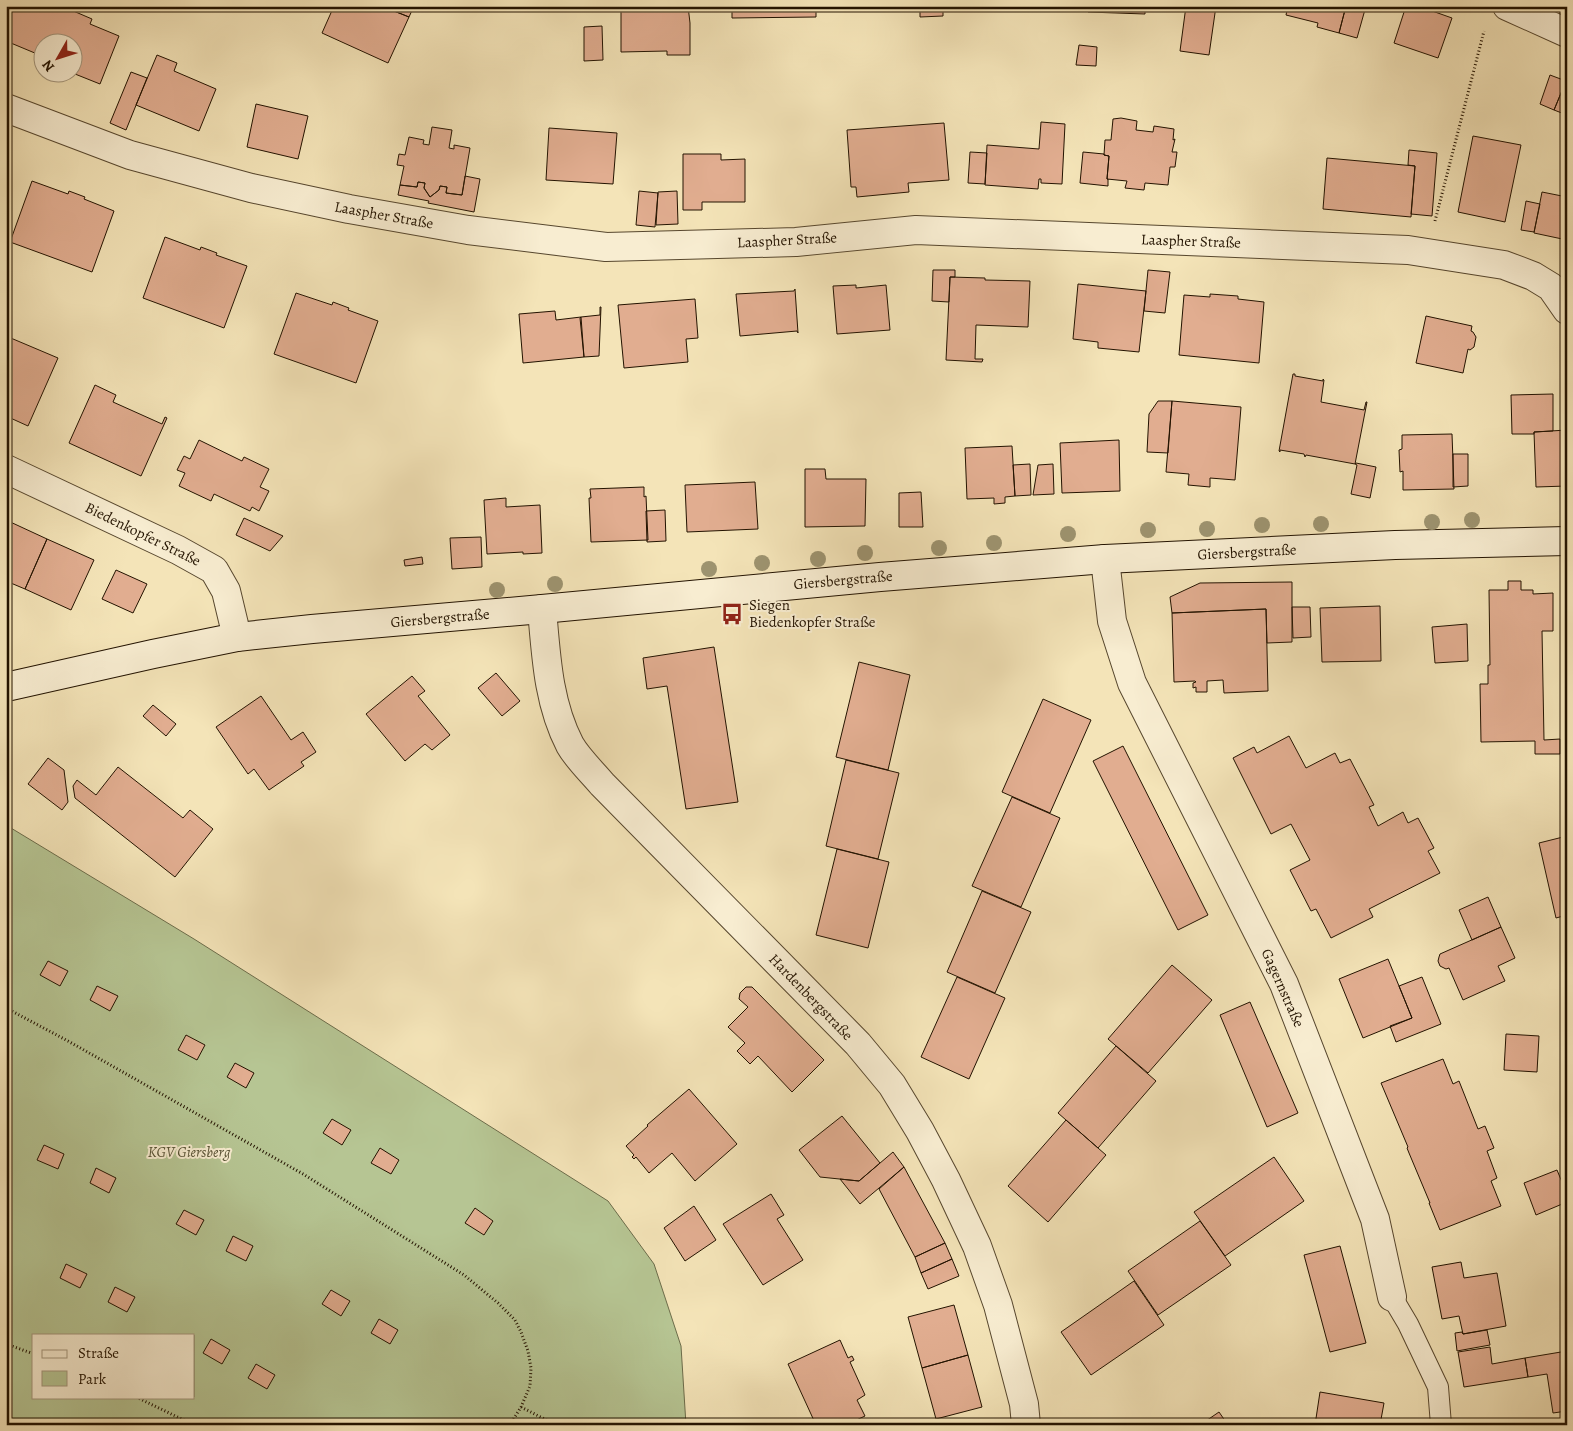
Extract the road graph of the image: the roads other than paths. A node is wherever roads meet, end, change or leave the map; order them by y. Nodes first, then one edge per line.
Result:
1 (1507, 6) edge
2 (1567, 33) edge
3 (6, 108) edge
4 (1567, 310) edge
5 (6, 469) edge
6 (1567, 541) edge
7 (1105, 559) junction
8 (542, 609) junction
9 (237, 637) junction
10 (6, 687) edge
11 (1392, 1297) joint
12 (1026, 1425) edge
13 (1441, 1425) edge

1 - 2 street
3 - 4 street, Laaspher Straße
5 - 9 street, Biedenkopfer Straße
6 - 7 street, Giersbergstraße
7 - 8 street, Giersbergstraße
7 - 11 street, Gagernstraße
8 - 9 street, Giersbergstraße
8 - 12 street, Hardenbergstraße
9 - 10 street, Giersbergstraße
11 - 13 lane, Gagernstraße

